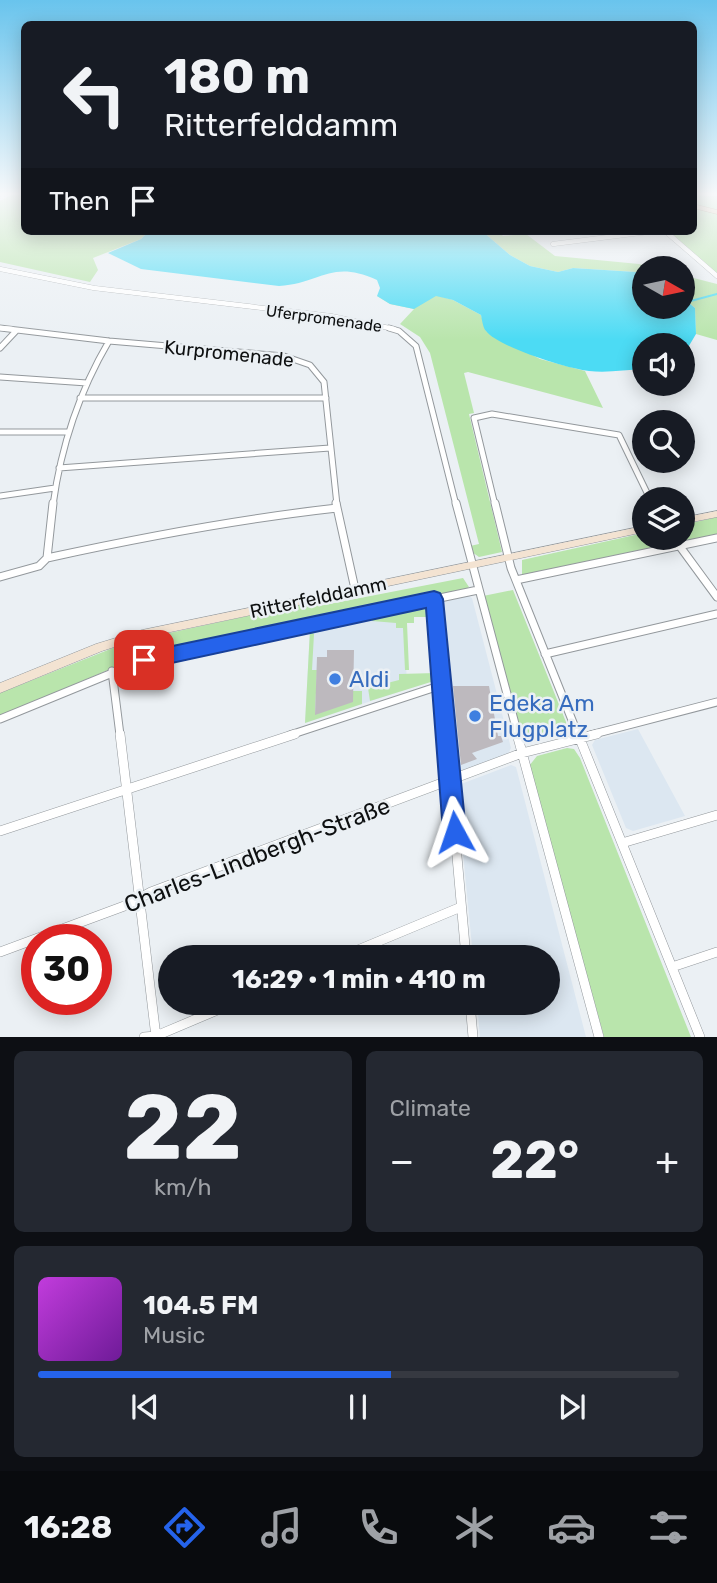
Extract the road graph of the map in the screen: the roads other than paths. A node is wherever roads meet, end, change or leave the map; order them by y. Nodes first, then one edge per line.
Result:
1 (558, 243) edge
2 (679, 243) edge
3 (553, 244) dead end
4 (0, 269) edge
5 (717, 276) edge
6 (1, 330) edge
7 (16, 331) junction
8 (109, 341) junction
9 (0, 348) edge
10 (0, 377) edge
11 (87, 383) junction
12 (80, 398) junction
13 (326, 398) junction
14 (0, 432) edge
15 (68, 432) junction
16 (330, 448) junction
17 (59, 468) junction
18 (644, 487) edge
19 (55, 488) junction
20 (0, 496) edge
21 (337, 508) junction
22 (717, 514) edge
23 (695, 518) edge
24 (632, 532) edge
25 (717, 538) edge
26 (695, 543) edge
27 (660, 550) edge
28 (682, 550) edge
29 (47, 558) junction
30 (508, 559) junction
31 (472, 566) junction
32 (0, 578) edge
33 (516, 580) junction
34 (355, 589) junction
35 (478, 590) junction
36 (717, 597) edge
37 (434, 599) junction
38 (717, 614) edge
39 (545, 654) junction
40 (111, 671) junction
41 (442, 685) junction
42 (0, 688) edge
43 (717, 702) edge
44 (0, 719) edge
45 (579, 737) junction
46 (522, 753) junction
47 (450, 782) junction
48 (127, 790) junction
49 (717, 816) edge
50 (0, 831) edge
51 (622, 843) junction
52 (138, 898) junction
53 (461, 907) junction
54 (370, 945) edge
55 (465, 945) edge
56 (717, 952) edge
57 (0, 953) edge
58 (672, 967) junction
59 (206, 1015) edge
60 (471, 1015) edge
61 (156, 1036) edge
62 (144, 1037) edge
63 (473, 1037) edge
64 (598, 1037) edge
65 (700, 1037) edge

1 - 3 street
2 - 5 street
4 - 31 street, Uferpromenade
6 - 7 street, Kurpromenade
7 - 8 street, Kurpromenade
7 - 9 street
8 - 11 street
8 - 13 street, Kurpromenade
10 - 11 street
11 - 12 street
12 - 13 street
12 - 15 street
13 - 16 street, Kurpromenade
14 - 15 street
15 - 17 street
16 - 17 street
16 - 21 street, Kurpromenade
17 - 19 street
18 - 30 street
19 - 20 street
19 - 29 street
21 - 29 street
21 - 34 street, Kurpromenade
22 - 23 main road
24 - 30 main road, Ritterfelddamm
25 - 26 street
27 - 33 street
28 - 36 street
29 - 32 street
30 - 31 main road, Ritterfelddamm
30 - 33 street
31 - 34 main road, Ritterfelddamm
31 - 35 street, Uferpromenade
33 - 39 street
34 - 42 main road, Ritterfelddamm
35 - 37 street, Ritterfelddamm
35 - 46 street, Uferpromenade
37 - 40 street, Ritterfelddamm
37 - 41 street
38 - 39 street
39 - 45 street
40 - 44 street, Ritterfelddamm
40 - 48 street
41 - 47 street
41 - 48 street
43 - 45 street, Charles-Lindbergh-Straße
45 - 46 street, Charles-Lindbergh-Straße
45 - 51 street
46 - 47 street, Charles-Lindbergh-Straße
46 - 64 street, Uferpromenade
47 - 52 street, Charles-Lindbergh-Straße
47 - 53 street
48 - 50 street
48 - 52 street
49 - 51 street
51 - 58 street
52 - 57 street, Charles-Lindbergh-Straße
52 - 61 street
53 - 54 street
53 - 55 street
56 - 58 street
58 - 65 street
59 - 61 street
60 - 63 street
61 - 62 street

